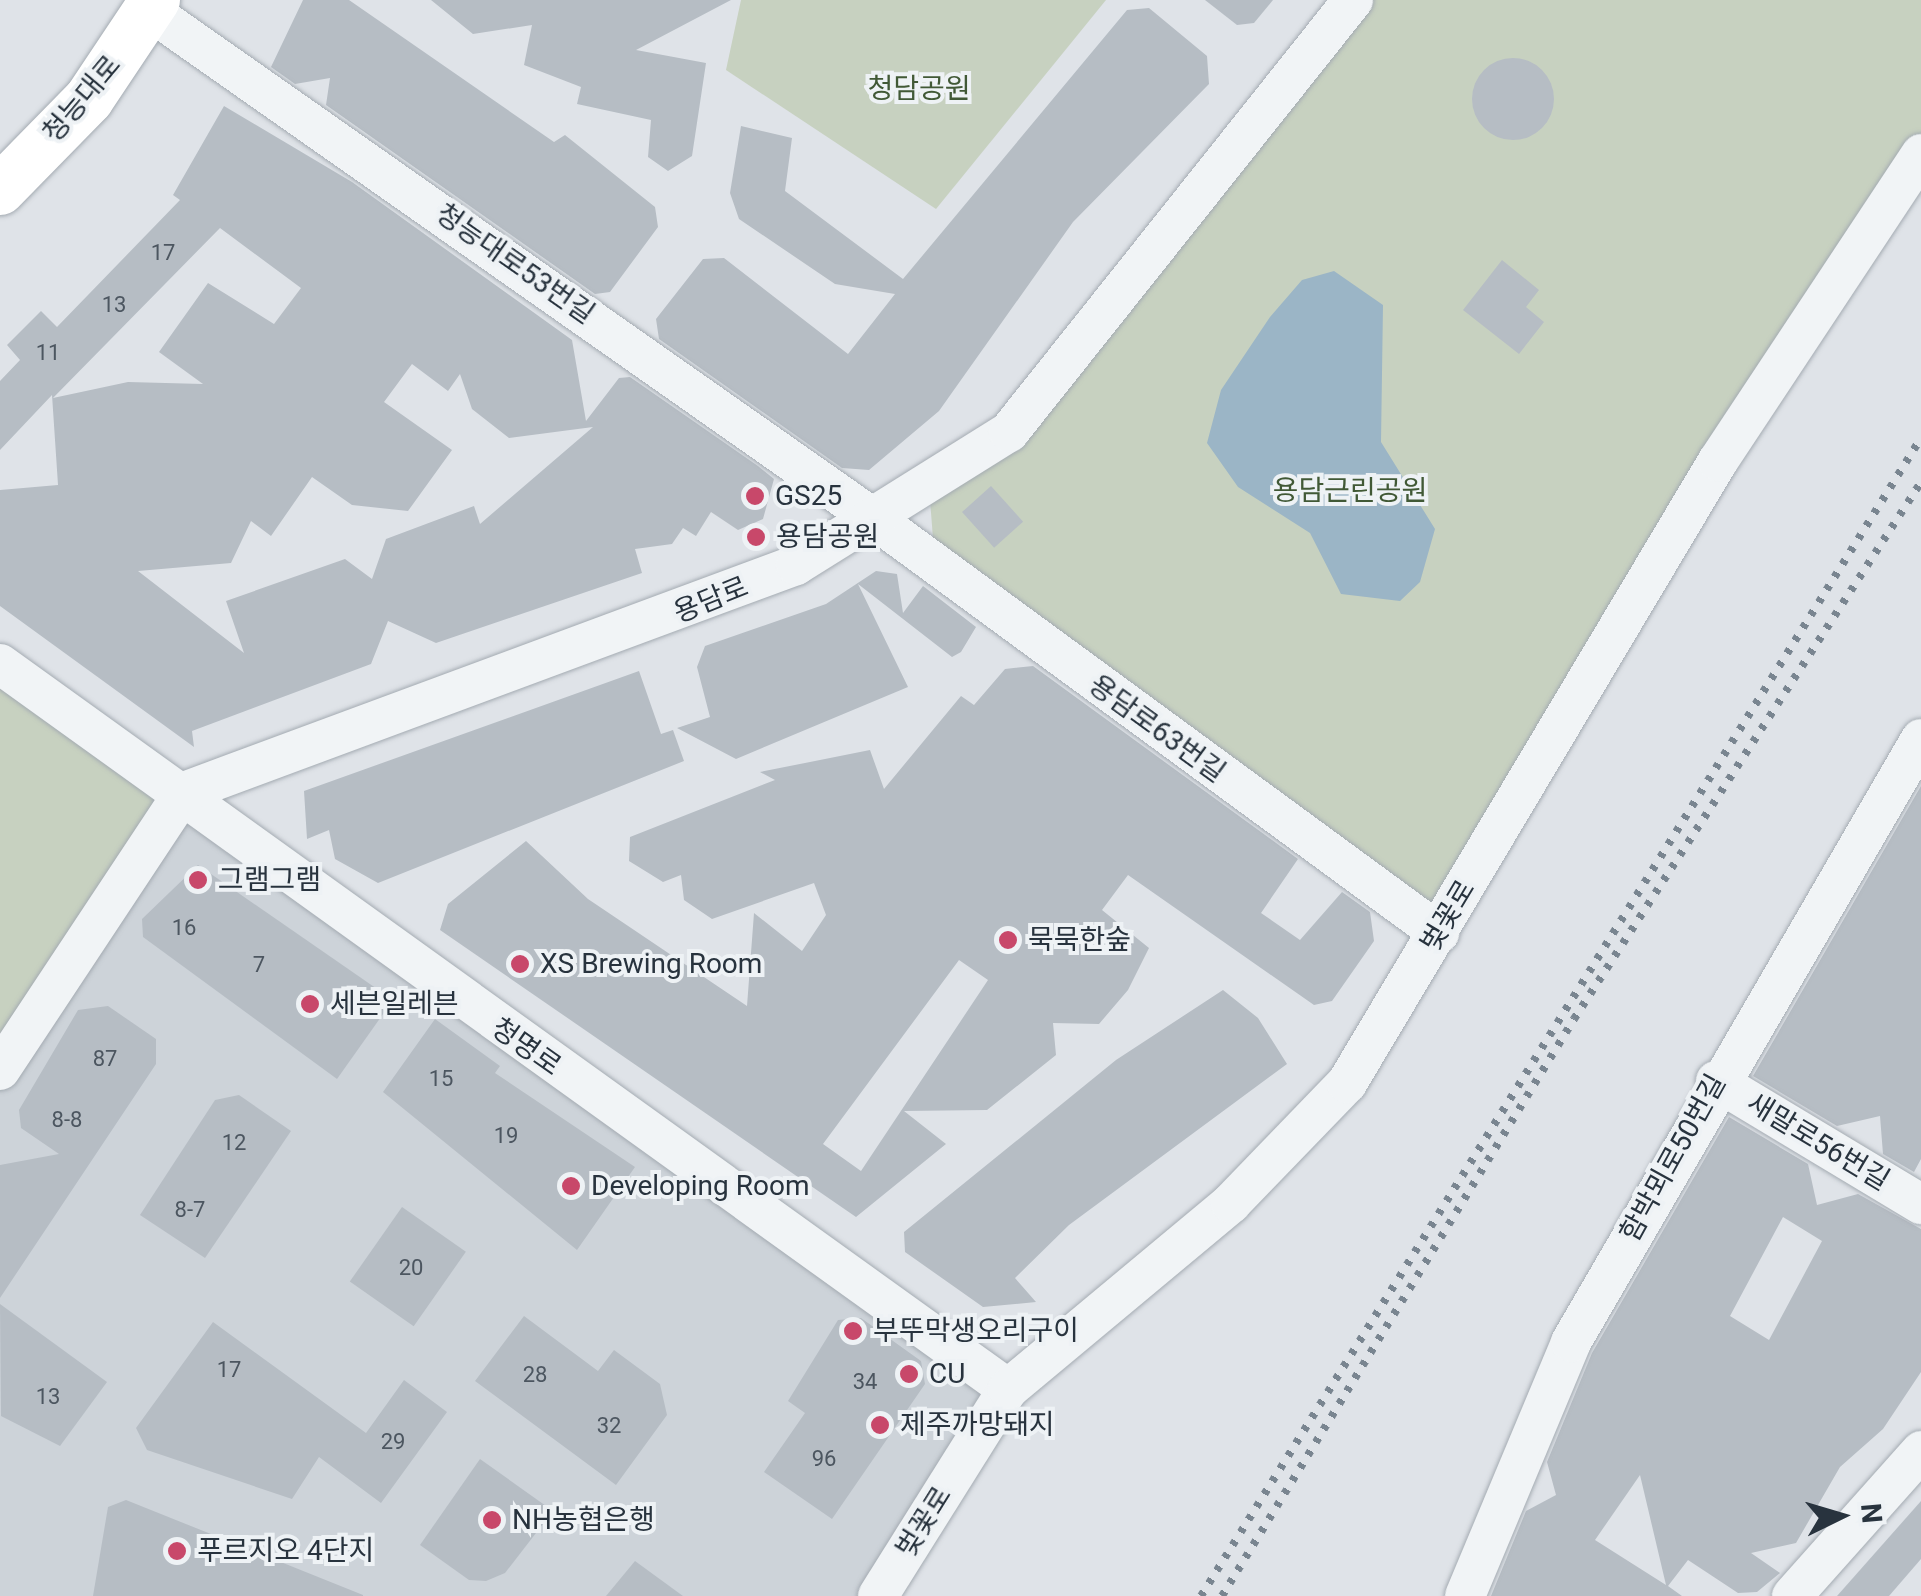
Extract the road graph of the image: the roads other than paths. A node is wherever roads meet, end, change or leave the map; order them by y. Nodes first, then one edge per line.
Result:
1 (1353, 0) edge
2 (152, 6) edge
3 (1921, 154) edge
4 (0, 190) edge
5 (877, 521) junction
6 (6, 681) edge
7 (1921, 739) edge
8 (184, 792) junction
9 (1438, 934) junction
10 (1, 1067) edge
11 (1716, 1080) junction
12 (1921, 1204) edge
13 (1008, 1389) junction
14 (1921, 1451) edge
15 (878, 1596) edge
16 (1465, 1596) edge
17 (1792, 1596) edge

1 - 5 street, 용담로
2 - 4 main road, 청능대로
2 - 5 street, 청능대로53번길
3 - 9 street, 벚꽃로
5 - 8 street, 용담로
5 - 9 street, 용담로63번길
6 - 8 street, 청명로
7 - 11 street, 함박뫼로50번길
8 - 10 street
8 - 13 street, 청명로
9 - 13 street, 벚꽃로
11 - 12 street, 새말로56번길
11 - 16 street, 함박뫼로50번길
13 - 15 street, 벚꽃로
14 - 17 street

